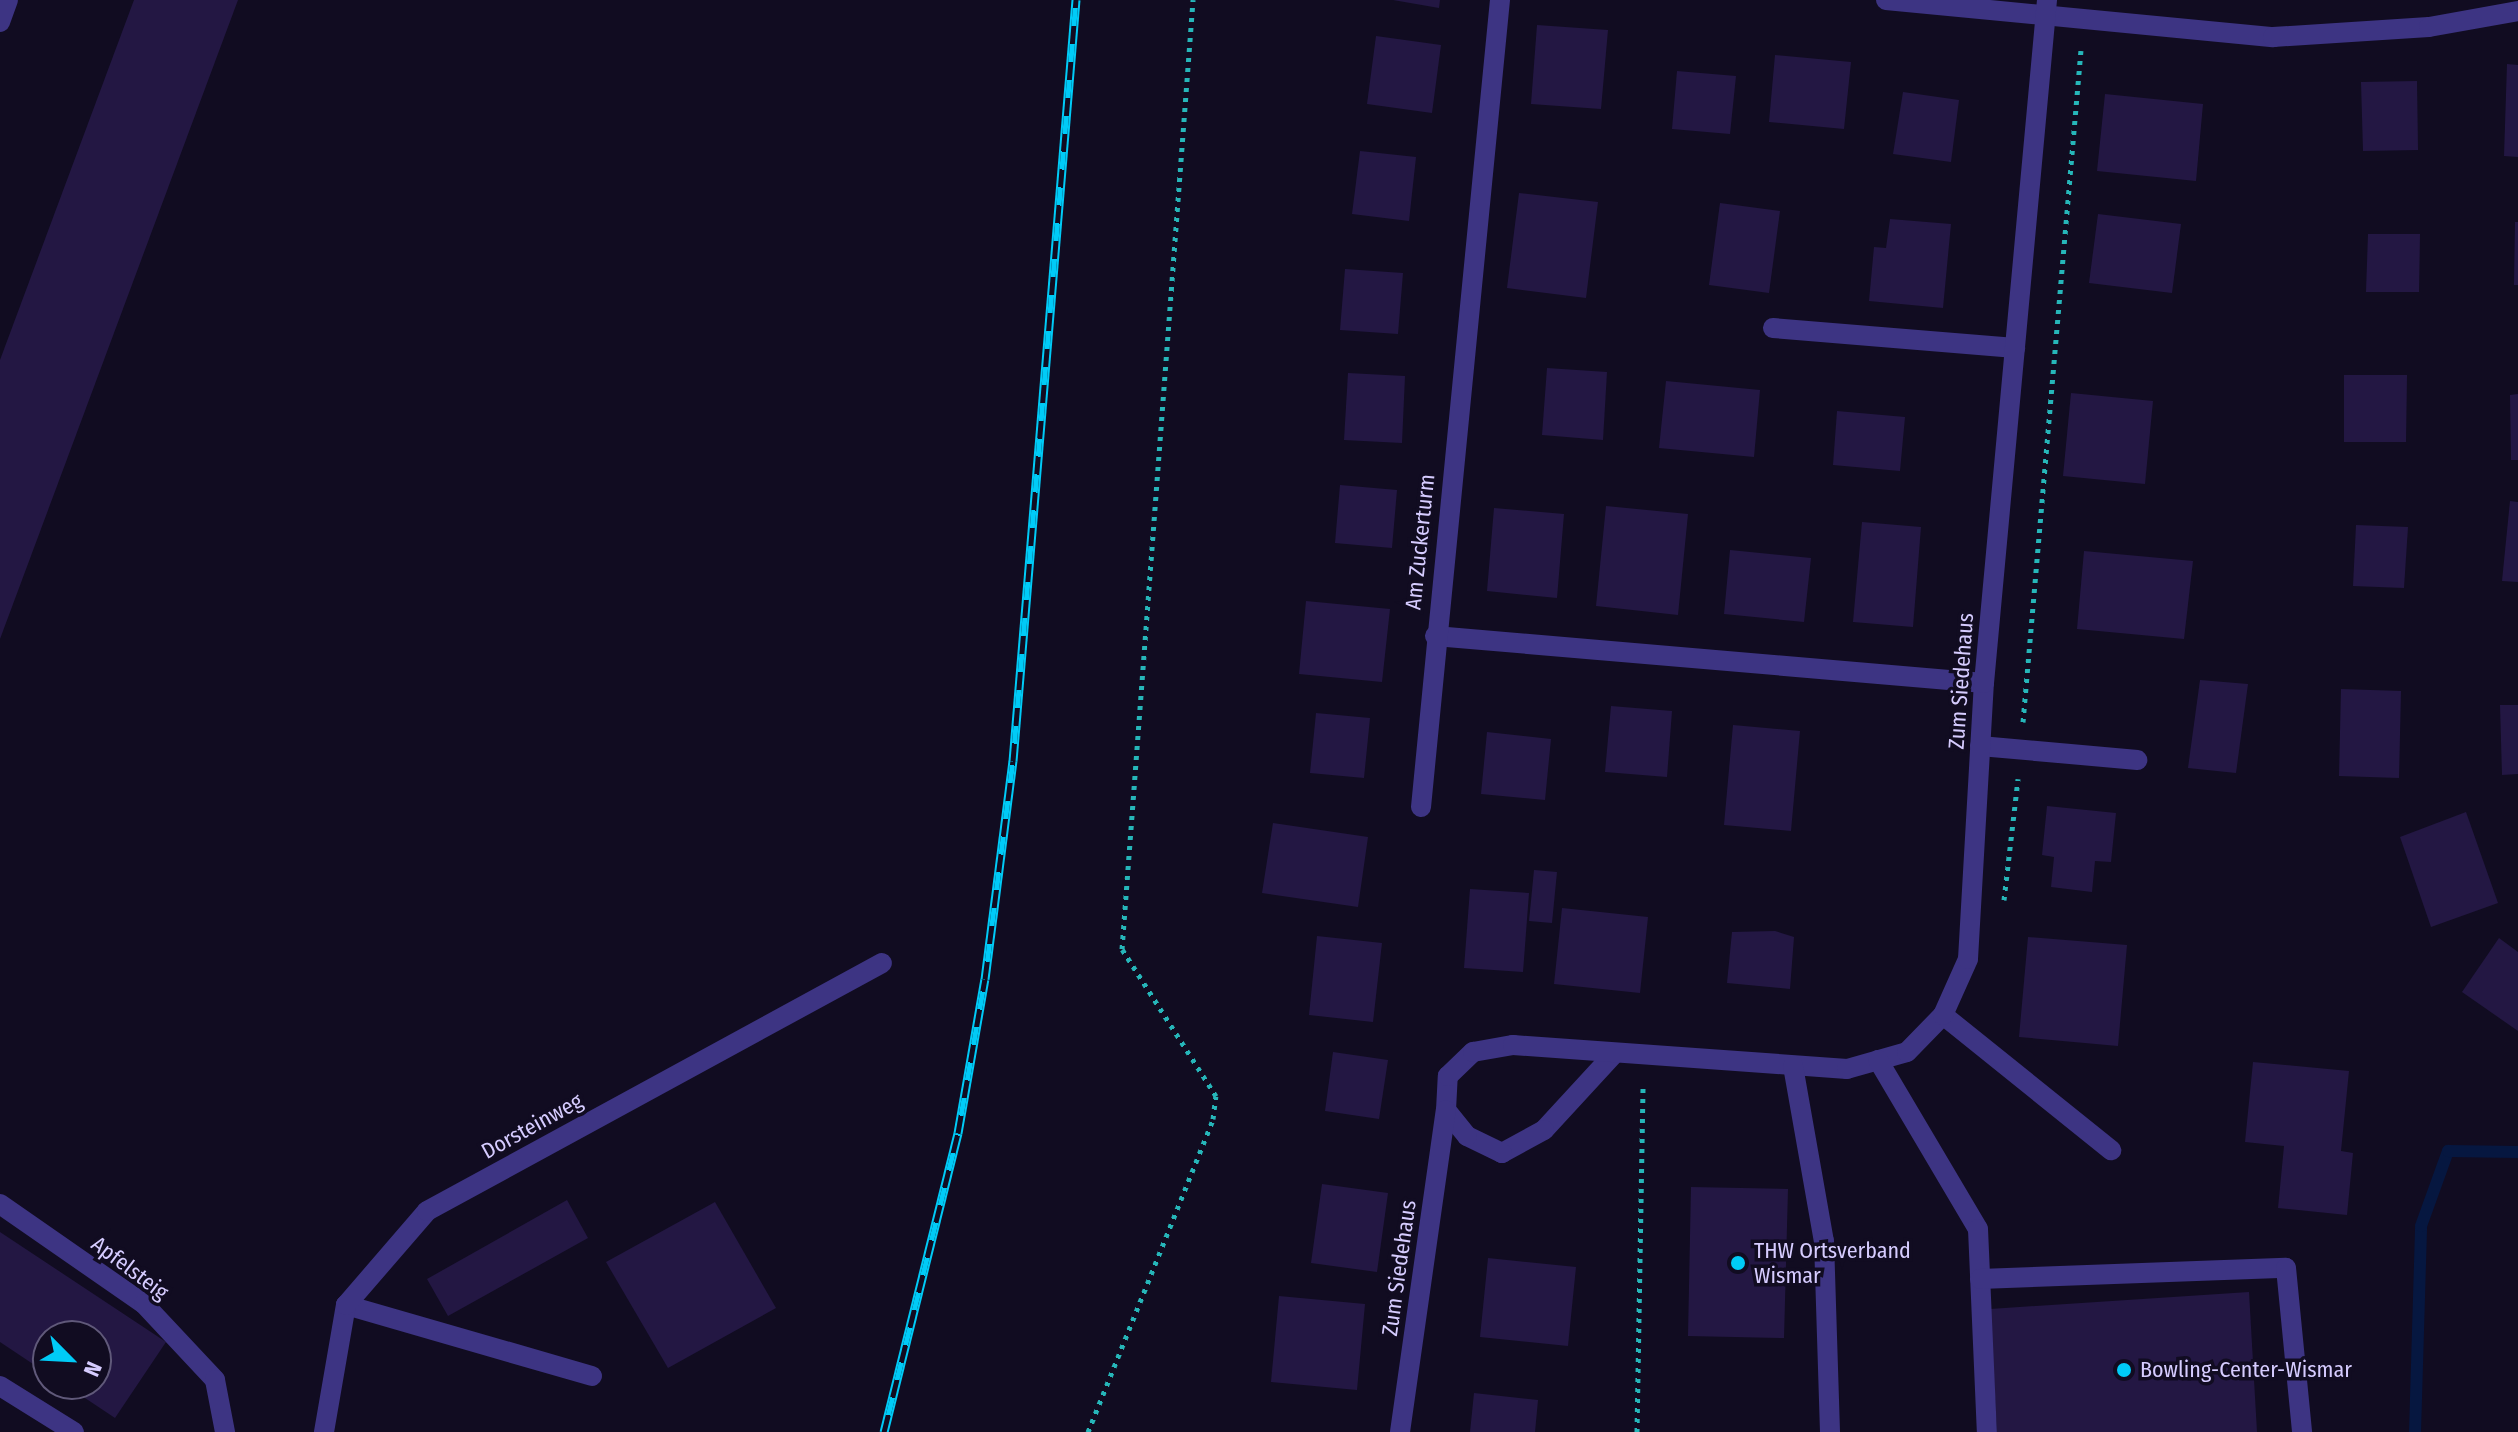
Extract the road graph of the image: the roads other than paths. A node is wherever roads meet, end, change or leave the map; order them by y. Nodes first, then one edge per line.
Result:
1 (8, 0) edge
2 (1500, 0) edge
3 (1886, 0) edge
4 (2046, 6) edge
5 (2518, 11) edge
6 (0, 22) edge
7 (1773, 328) dead end
8 (2015, 348) junction
9 (1435, 636) junction
10 (1984, 683) junction
11 (1980, 746) junction
12 (2137, 760) dead end
13 (1421, 807) dead end
14 (882, 963) dead end
15 (1943, 1015) junction
16 (1613, 1055) junction
17 (1878, 1060) junction
18 (1793, 1066) junction
19 (1446, 1110) junction
20 (2111, 1150) dead end
21 (0, 1204) edge
22 (1980, 1279) junction
23 (346, 1305) junction
24 (592, 1376) dead end
25 (0, 1386) edge
26 (74, 1432) edge
27 (225, 1432) edge
28 (324, 1432) edge
29 (1400, 1432) edge
30 (1830, 1432) edge
31 (1987, 1432) edge
32 (2302, 1432) edge

1 - 6 street
2 - 9 street, Am Zuckerturm
3 - 4 street
4 - 5 street
4 - 8 street, Zum Siedehaus
7 - 8 street
8 - 10 street, Zum Siedehaus
9 - 10 street, Am Zuckerturm
9 - 13 street
10 - 11 street, Zum Siedehaus
11 - 12 street
11 - 15 street, Zum Siedehaus
14 - 23 street, Dorsteinweg
15 - 17 street, Zum Siedehaus
15 - 20 street
16 - 18 street, Zum Siedehaus
16 - 19 street, Zum Siedehaus
16 - 19 street
17 - 18 street, Zum Siedehaus
17 - 22 street
18 - 30 street
19 - 29 street, Zum Siedehaus
21 - 27 street, Apfelsteig
22 - 31 street
22 - 32 street
23 - 24 street
23 - 28 street
25 - 26 street

